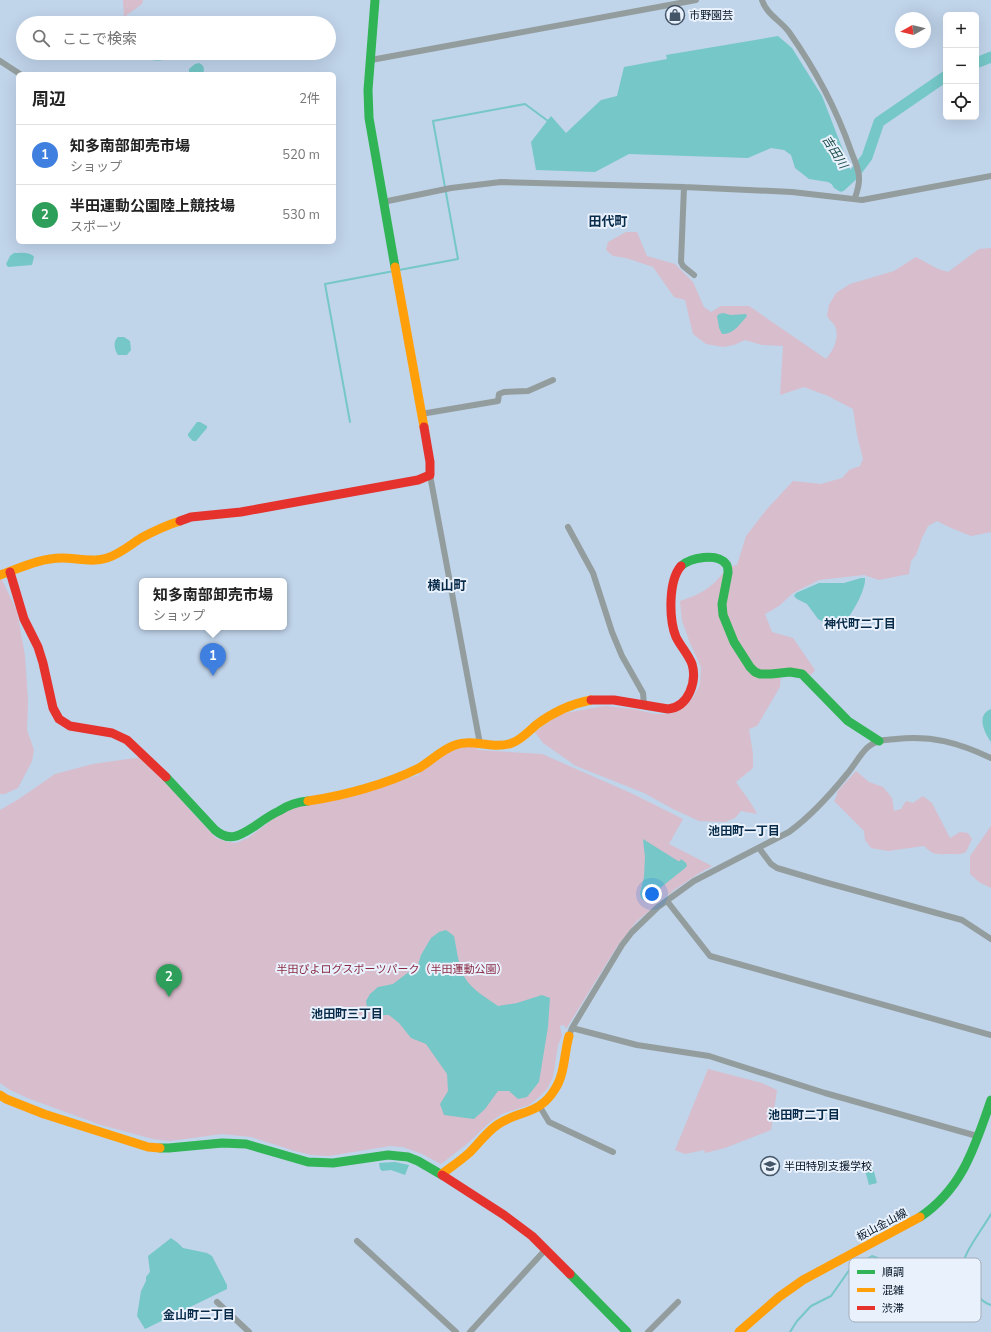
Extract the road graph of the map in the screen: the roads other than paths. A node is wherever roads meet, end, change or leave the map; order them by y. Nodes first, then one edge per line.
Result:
1 (375, 0) edge
2 (696, 0) edge
3 (762, 0) edge
4 (371, 60) junction
5 (0, 62) edge
6 (17, 72) edge
7 (991, 176) edge
8 (684, 187) junction
9 (855, 198) junction
10 (383, 202) junction
11 (694, 275) dead end
12 (553, 380) dead end
13 (421, 414) junction
14 (430, 474) junction
15 (568, 527) dead end
16 (10, 572) junction
17 (0, 576) edge
18 (644, 705) junction
19 (879, 741) junction
20 (480, 744) junction
21 (991, 758) edge
22 (759, 848) junction
23 (666, 901) junction
24 (991, 939) edge
25 (570, 1032) junction
26 (991, 1035) edge
27 (0, 1094) edge
28 (991, 1100) edge
29 (540, 1107) junction
30 (977, 1136) junction
31 (613, 1152) dead end
32 (442, 1174) junction
33 (357, 1241) dead end
34 (546, 1249) junction
35 (217, 1302) dead end
36 (678, 1302) dead end
37 (249, 1332) edge
38 (456, 1332) edge
39 (470, 1332) edge
40 (628, 1332) edge
41 (648, 1332) edge
42 (739, 1332) edge

1 - 4 street
2 - 4 street
3 - 9 street
4 - 10 street
5 - 6 street
7 - 9 street
8 - 9 street
8 - 10 street
8 - 11 street
10 - 13 street
12 - 13 street
13 - 14 street
14 - 16 street
14 - 20 street
15 - 18 street
16 - 17 street
16 - 20 street
18 - 19 street
18 - 20 street
19 - 21 street
19 - 22 street
22 - 23 street
22 - 24 street
23 - 25 street
23 - 26 street
25 - 29 street
25 - 30 street
27 - 32 street
28 - 30 street, 板山金山線
29 - 31 street
29 - 32 street
30 - 42 street, 板山金山線
32 - 34 street
33 - 38 street
34 - 39 street
34 - 40 street
35 - 37 street
36 - 41 street

